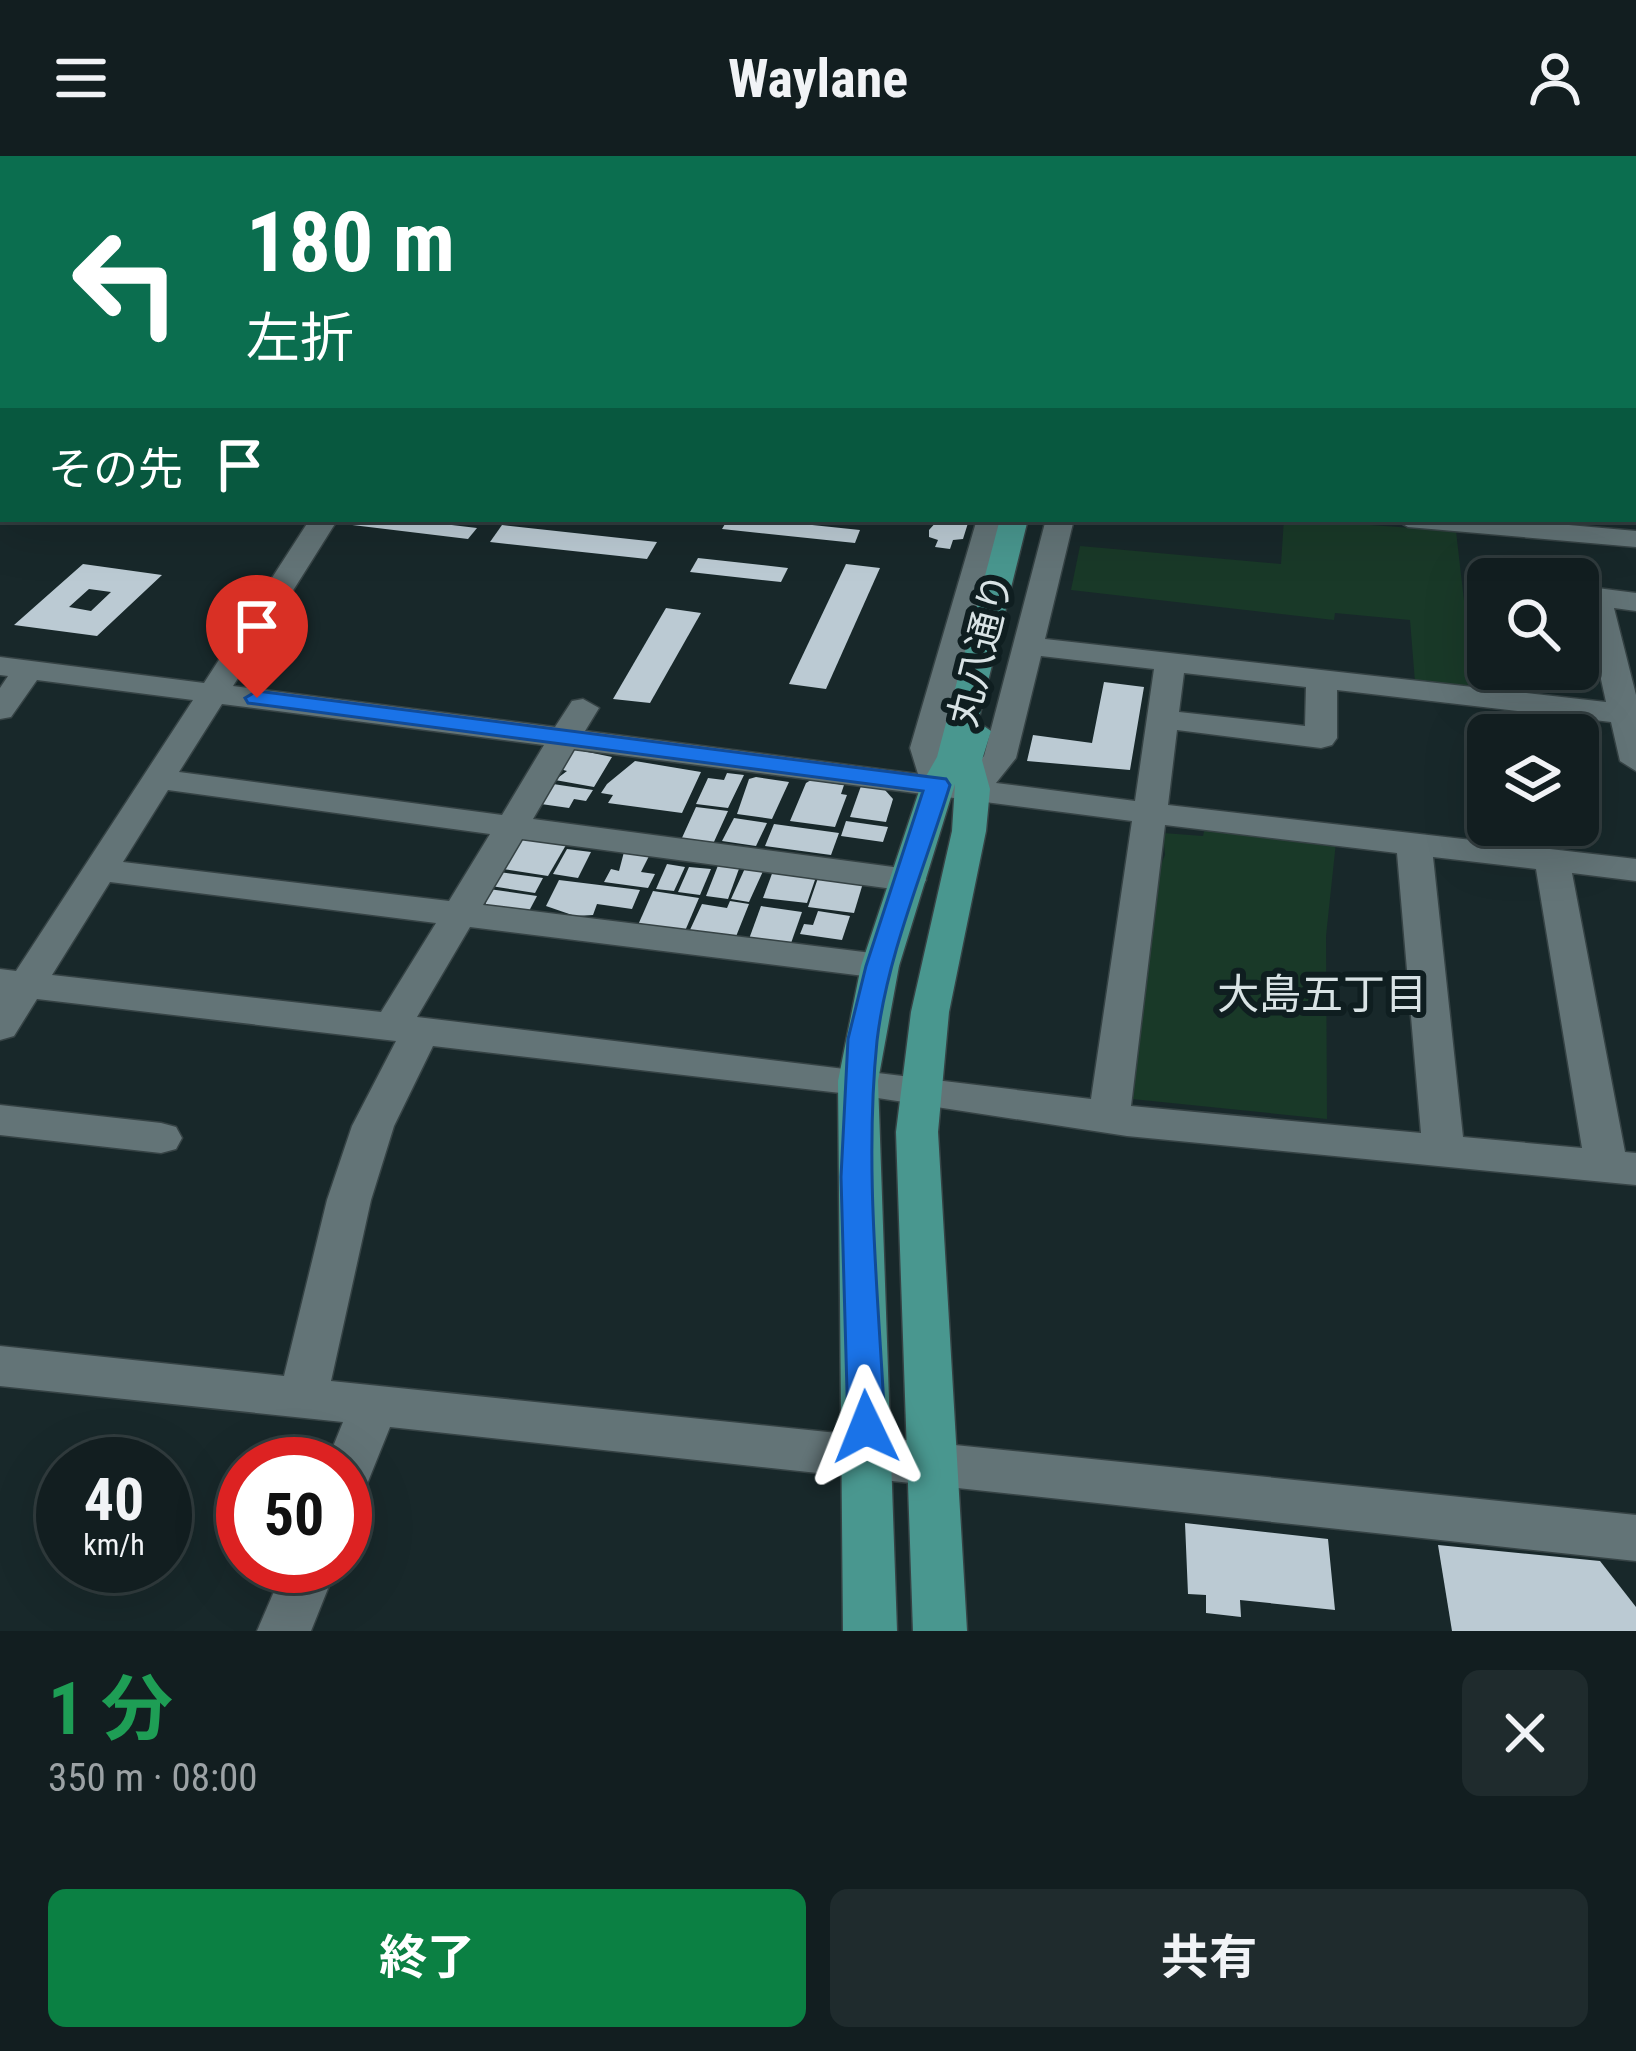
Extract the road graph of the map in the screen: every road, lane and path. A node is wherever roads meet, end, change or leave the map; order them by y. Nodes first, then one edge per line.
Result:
1 (322, 522) edge
2 (990, 522) edge
3 (1014, 522) edge
4 (1030, 522) edge
5 (1059, 522) edge
6 (1442, 522) edge
7 (1636, 539) edge
8 (1636, 602) edge
9 (1621, 639) edge
10 (1030, 646) junction
11 (1170, 664) junction
12 (14, 668) edge
13 (1322, 680) junction
14 (213, 693) junction
15 (0, 710) edge
16 (1631, 714) edge
17 (1162, 719) junction
18 (574, 723) junction
19 (1636, 761) edge
20 (958, 773) junction
21 (158, 779) junction
22 (1148, 813) junction
23 (510, 826) junction
24 (1414, 844) junction
25 (1552, 860) junction
26 (100, 870) junction
27 (1636, 870) edge
28 (908, 880) junction
29 (458, 914) junction
30 (880, 966) junction
31 (13, 983) edge
32 (0, 1027) edge
33 (407, 1028) junction
34 (858, 1081) junction
35 (919, 1093) junction
36 (1109, 1117) junction
37 (0, 1120) edge
38 (161, 1138) dead end
39 (1443, 1149) junction
40 (1626, 1172) edge
41 (0, 1366) edge
42 (304, 1394) junction
43 (375, 1405) junction
44 (362, 1437) edge
45 (867, 1457) junction
46 (931, 1464) junction
47 (1636, 1538) edge
48 (299, 1593) edge
49 (284, 1631) edge
50 (870, 1631) edge
51 (940, 1631) edge

1 - 14 street
2 - 20 street
3 - 20 main road, 丸八通り
4 - 20 main road, 丸八通り
5 - 10 street
6 - 7 street
8 - 9 street
9 - 16 street
10 - 11 street
10 - 20 street
11 - 13 street
11 - 17 street
12 - 14 street
12 - 15 street
13 - 16 street
13 - 17 street
14 - 18 street
14 - 21 street
16 - 19 street
17 - 22 street
18 - 20 street
18 - 23 street
20 - 22 street
20 - 28 main road, 丸八通り
20 - 35 main road, 丸八通り
21 - 23 street
21 - 26 street
22 - 24 street
22 - 36 street
23 - 28 street
23 - 29 street
24 - 25 street
24 - 39 street
25 - 27 street
25 - 40 street
26 - 29 street
26 - 31 street
28 - 30 main road, 丸八通り
29 - 30 street
29 - 33 street
30 - 34 main road, 丸八通り
31 - 32 street
31 - 33 street
33 - 34 street
33 - 42 street
34 - 35 street
34 - 45 main road, 丸八通り
35 - 36 street
35 - 46 main road, 丸八通り
36 - 39 street
37 - 38 street
39 - 40 street
41 - 42 street
42 - 43 street
43 - 44 street
43 - 45 street
45 - 46 street
45 - 50 main road, 丸八通り
46 - 47 street
46 - 51 main road, 丸八通り
48 - 49 street

